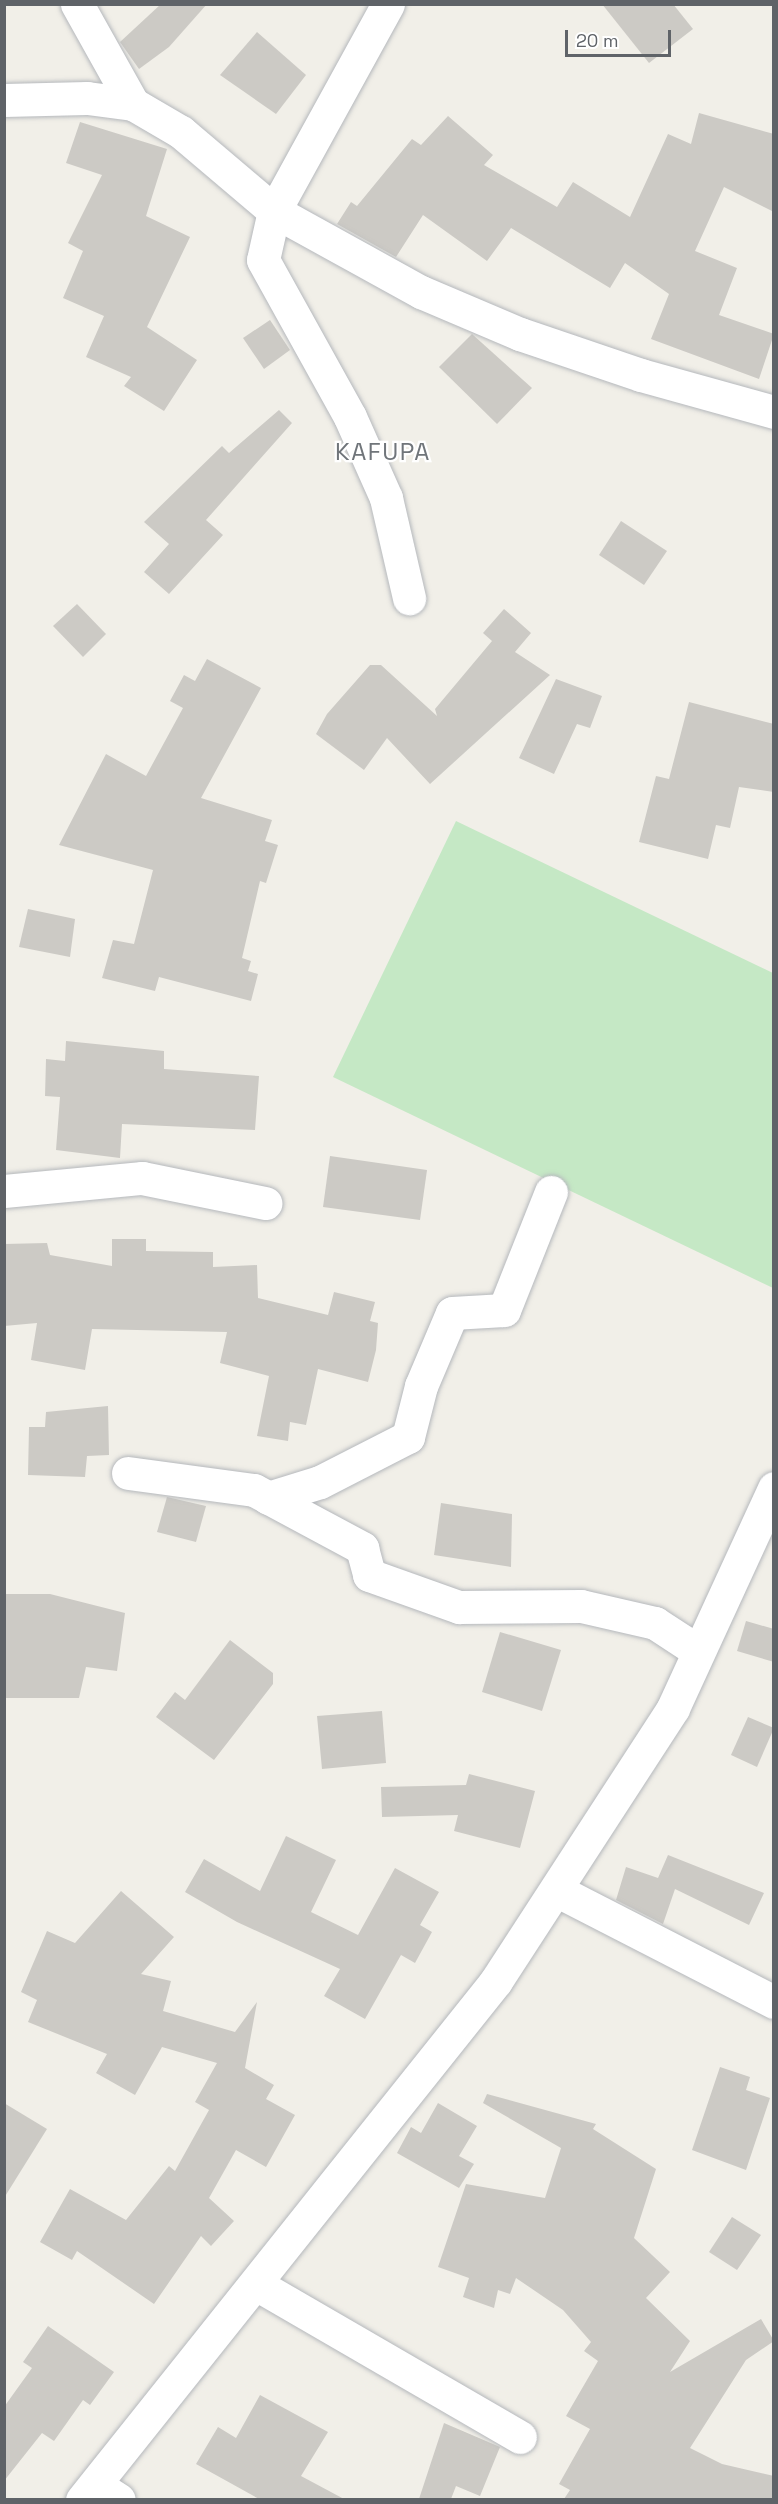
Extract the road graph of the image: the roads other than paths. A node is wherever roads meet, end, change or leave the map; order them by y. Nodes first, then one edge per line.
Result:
1 (77, 4) edge
2 (388, 4) edge
3 (4, 100) edge
4 (133, 105) junction
5 (274, 211) junction
6 (774, 412) edge
7 (409, 598) dead end
8 (4, 1191) edge
9 (552, 1192) dead end
10 (265, 1203) dead end
11 (128, 1473) dead end
12 (774, 1488) edge
13 (268, 1498) junction
14 (698, 1651) junction
15 (555, 1890) junction
16 (774, 2002) edge
17 (256, 2284) junction
18 (520, 2437) dead end
19 (99, 2495) edge

1 - 4 street
2 - 5 street
3 - 4 street
4 - 5 street
5 - 6 street
5 - 7 street
8 - 10 street
9 - 13 street
11 - 13 street
12 - 14 street
13 - 14 street
14 - 15 street
15 - 16 street
15 - 17 street
17 - 18 street
17 - 19 street

